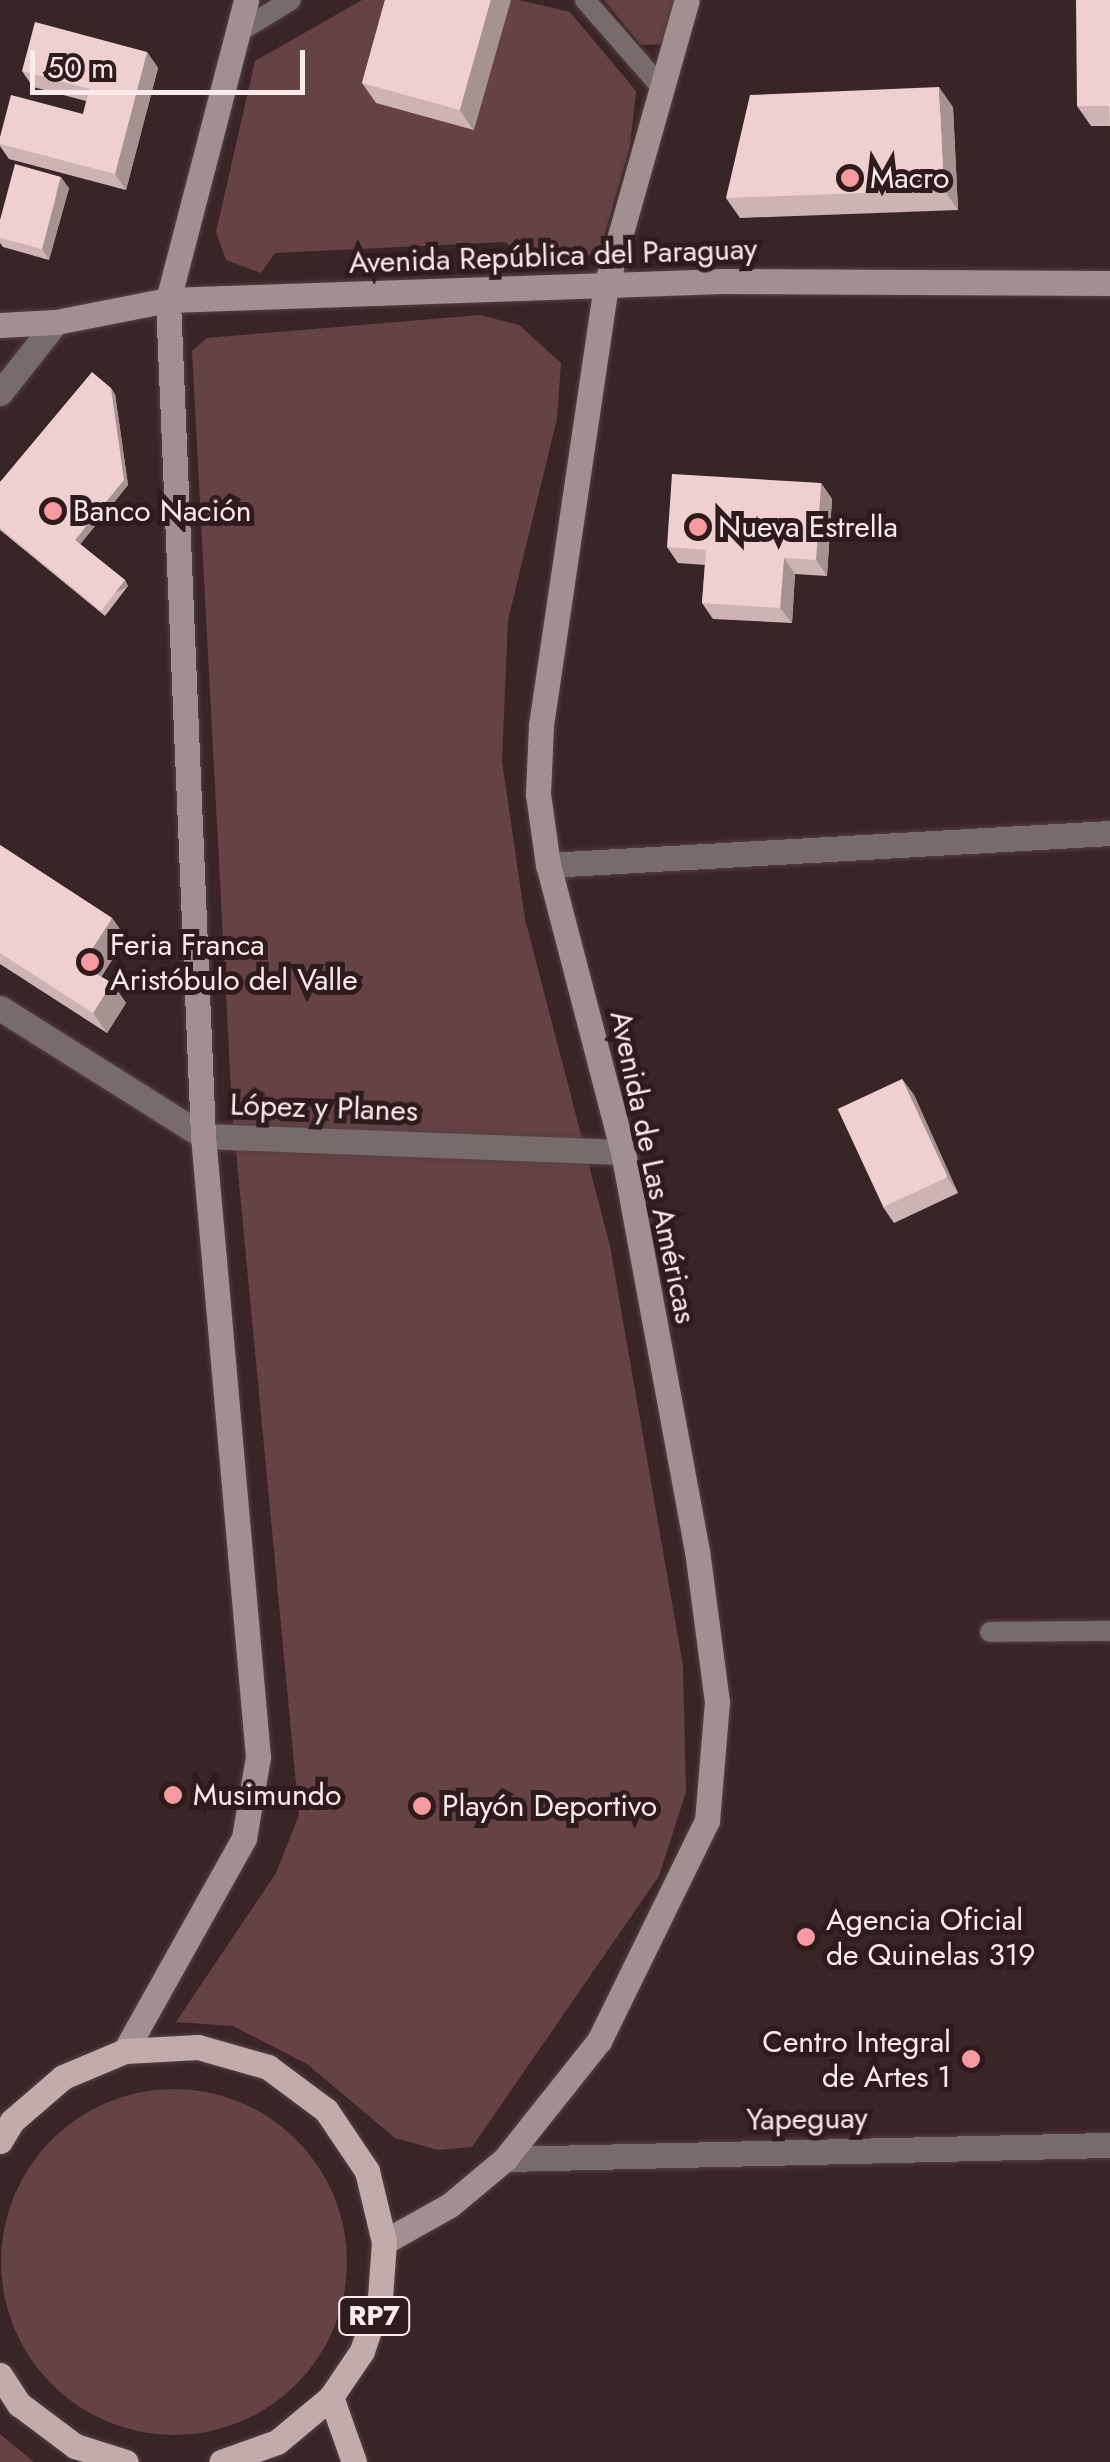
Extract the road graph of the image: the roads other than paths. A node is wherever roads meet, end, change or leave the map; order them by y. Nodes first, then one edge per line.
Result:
1 (246, 0) edge
2 (291, 0) edge
3 (585, 0) edge
4 (687, 0) edge
5 (237, 33) junction
6 (662, 88) junction
7 (1110, 282) edge
8 (604, 289) junction
9 (168, 300) junction
10 (56, 322) junction
11 (0, 325) edge
12 (0, 393) edge
13 (1110, 833) edge
14 (548, 865) junction
15 (0, 1008) edge
16 (203, 1136) junction
17 (622, 1152) junction
18 (1110, 1631) edge
19 (990, 1632) dead end
20 (126, 2051) junction
21 (4, 2130) edge
22 (1110, 2145) edge
23 (505, 2158) junction
24 (384, 2242) junction
25 (0, 2375) edge
26 (331, 2398) junction
27 (126, 2462) edge
28 (222, 2462) edge
29 (354, 2462) edge

1 - 5 main road
2 - 5 lane
3 - 6 lane
4 - 6 main road, Avenida de Las Américas
5 - 9 main road
6 - 8 main road, Avenida de Las Américas
7 - 8 main road, Avenida República del Paraguay
8 - 9 main road, Avenida República del Paraguay
8 - 14 main road, Avenida de Las Américas
9 - 10 main road, Avenida República del Paraguay
9 - 16 main road
10 - 11 main road, Avenida República del Paraguay
10 - 12 street
13 - 14 street
14 - 17 main road, Avenida de Las Américas
15 - 16 street, López y Planes
16 - 17 street, López y Planes
16 - 20 main road
17 - 23 main road, Avenida de Las Américas
18 - 19 lane
20 - 21 main road, RP7
20 - 24 main road, RP7
22 - 23 street, Yapeguay
23 - 24 main road, Avenida de Las Américas
24 - 26 main road, RP7
25 - 27 main road
26 - 28 main road, RP7
26 - 29 main road

